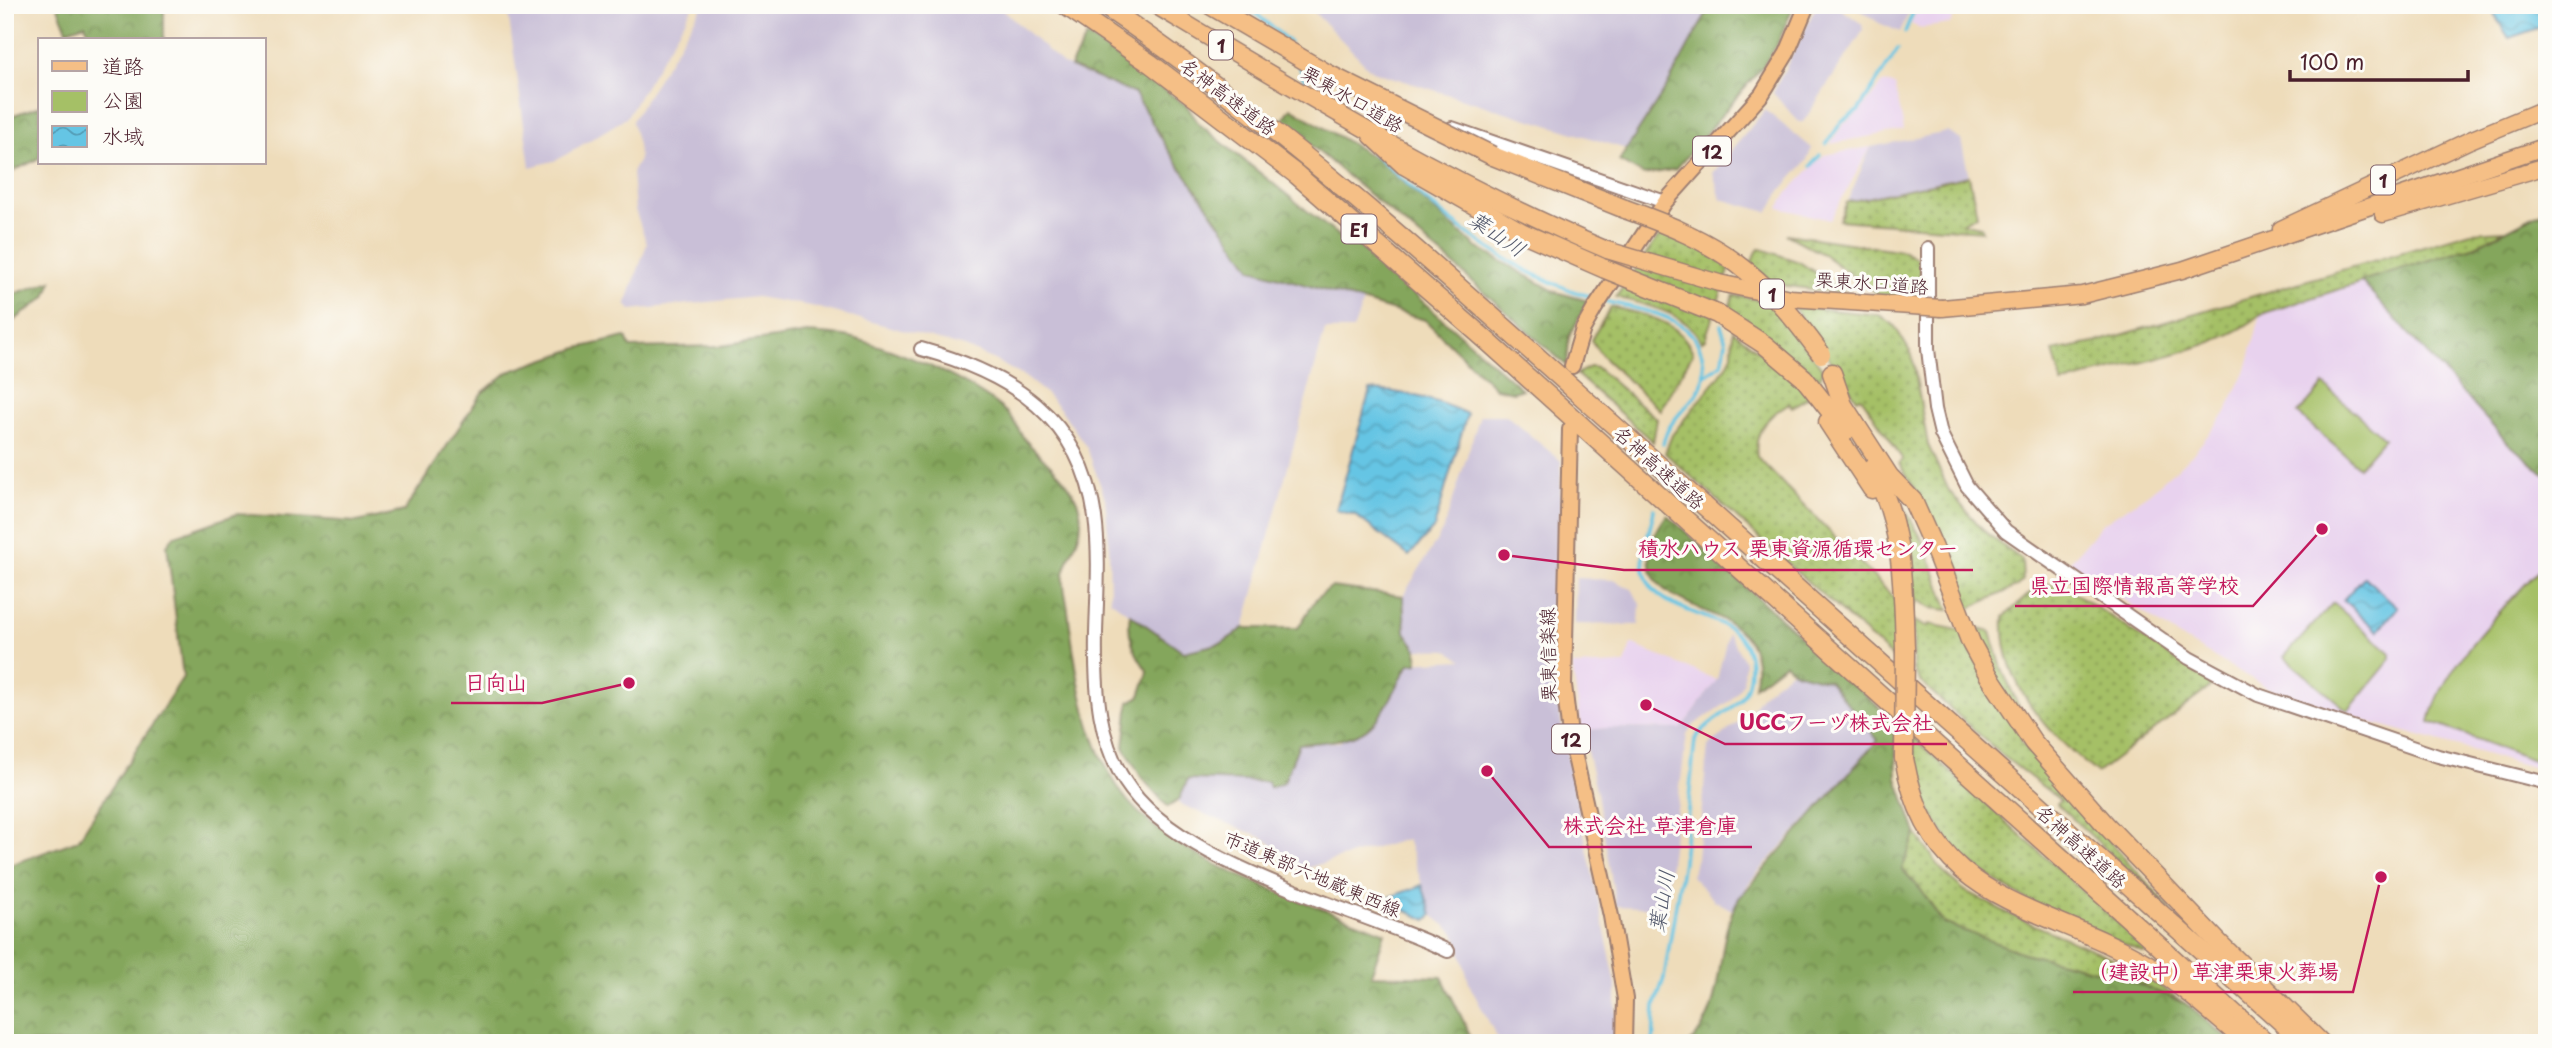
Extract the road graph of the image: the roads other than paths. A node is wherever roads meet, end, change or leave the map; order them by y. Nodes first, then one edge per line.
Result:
1 (1065, 5) edge
2 (1103, 5) edge
3 (1155, 5) edge
4 (1210, 5) edge
5 (1807, 5) edge
6 (1349, 95) dead end
7 (2547, 108) edge
8 (1372, 135) joint
9 (2547, 146) edge
10 (2547, 166) edge
11 (1424, 170) junction
12 (1665, 202) junction
13 (1928, 248) dead end
14 (2222, 258) junction
15 (921, 349) dead end
16 (1572, 366) dead end
17 (1570, 429) dead end
18 (2547, 783) edge
19 (1448, 951) dead end
20 (1624, 1043) edge
21 (2248, 1043) edge
22 (2267, 1043) edge
23 (2305, 1043) edge
24 (2321, 1043) edge

1 - 22 highway, 名神高速道路 / E1
2 - 23 highway, 名神高速道路 / E1
3 - 8 highway, 栗東水口道路 / 1
4 - 24 highway, bridge
5 - 12 main road, 12
6 - 12 street
7 - 14 highway, 1
8 - 11 highway
9 - 14 highway, 栗東水口道路 / 1
10 - 14 highway, 1
11 - 14 highway, 栗東水口道路 / 1, bridge
11 - 21 highway, bridge
12 - 16 main road, 12
13 - 18 street
15 - 19 street, 市道東部六地蔵東西線
17 - 20 main road, 栗東信楽線 / 12

